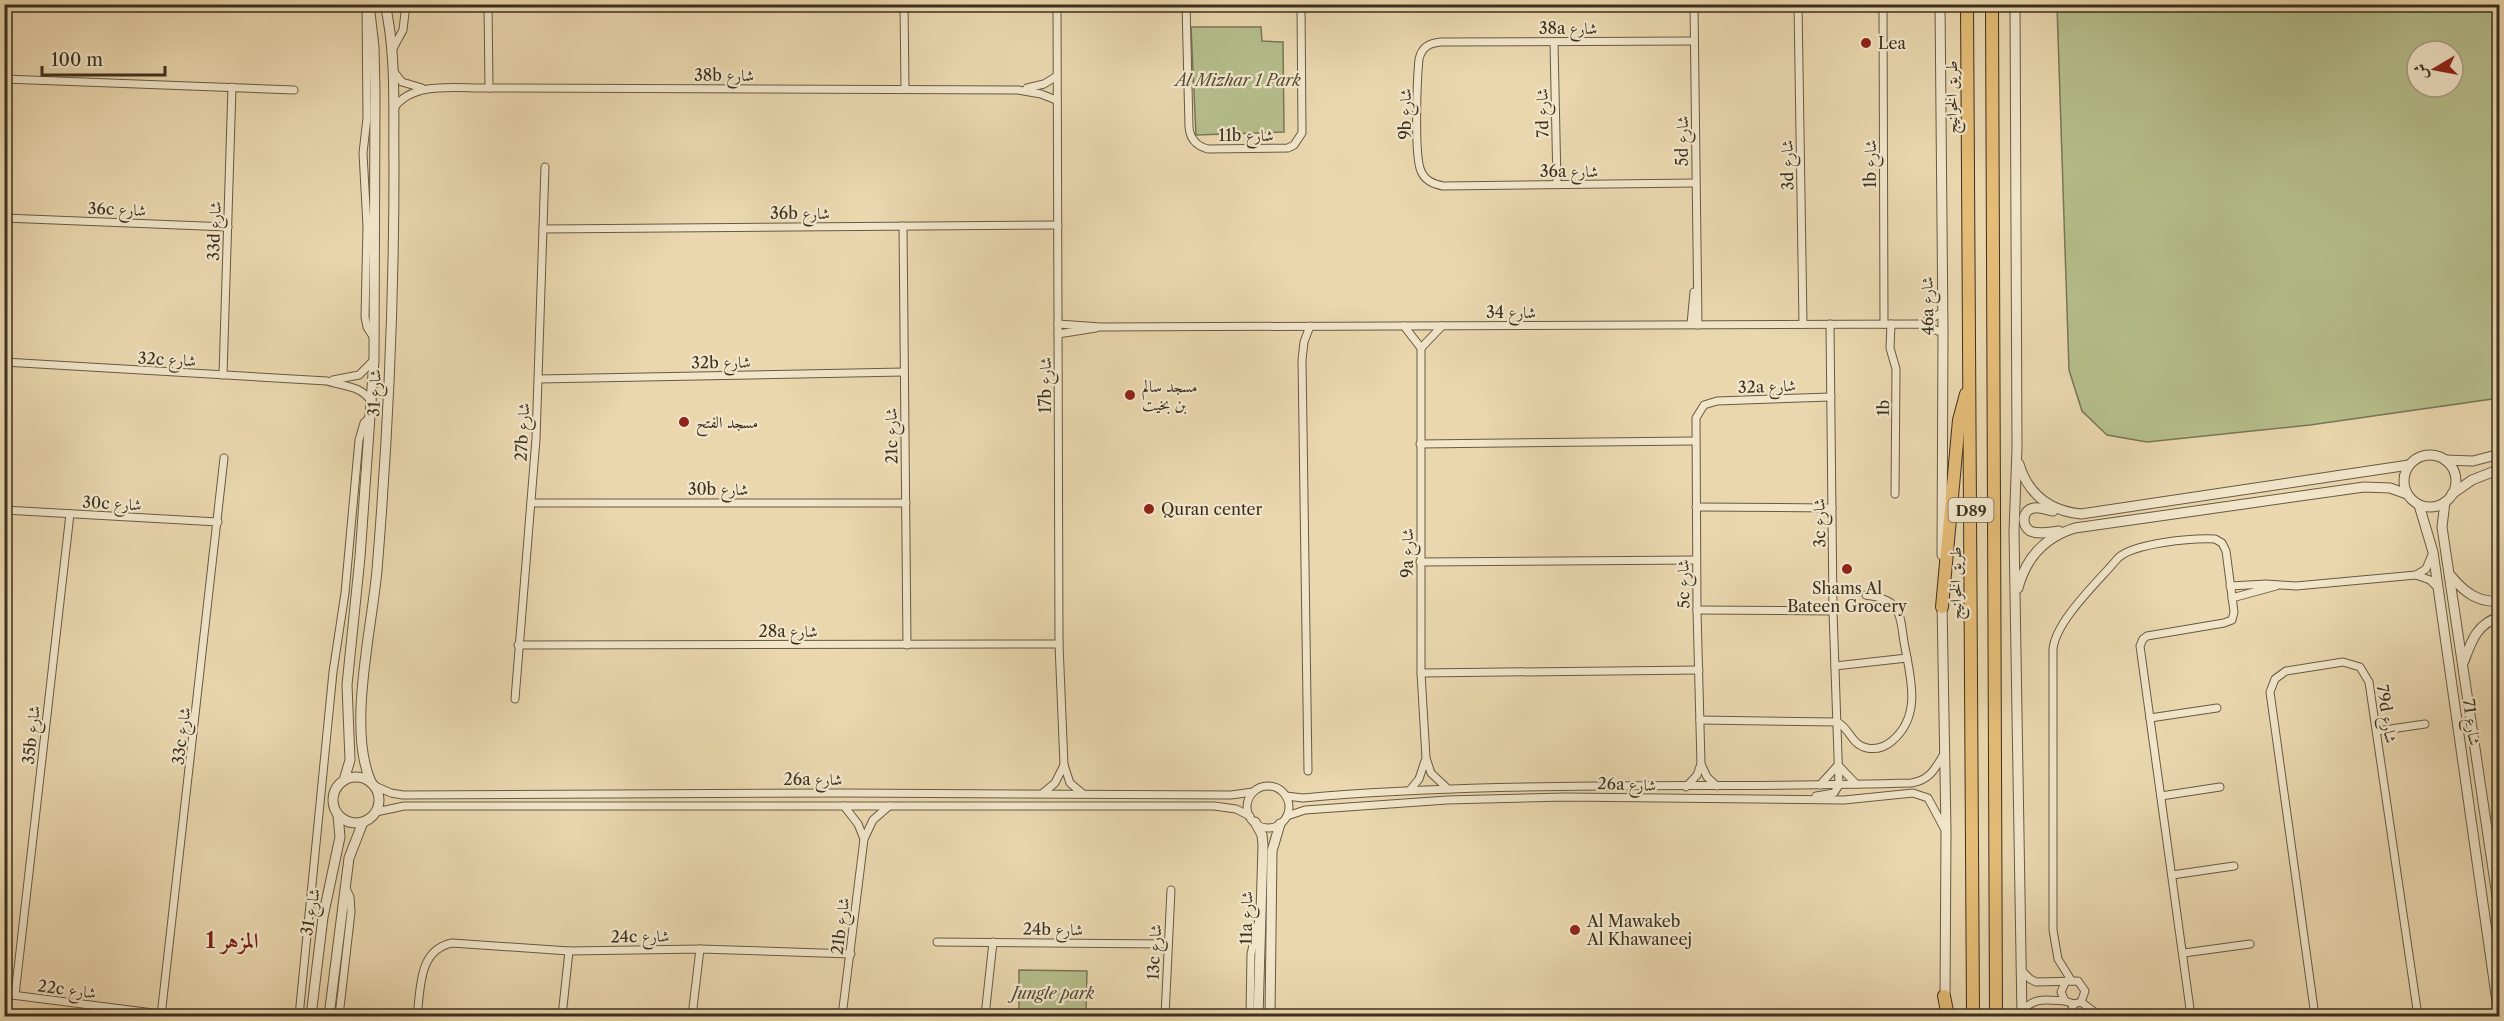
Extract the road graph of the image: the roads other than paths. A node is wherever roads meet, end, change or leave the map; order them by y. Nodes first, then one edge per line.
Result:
1 (368, 4) edge
2 (385, 4) edge
3 (406, 4) edge
4 (488, 4) edge
5 (904, 4) edge
6 (1057, 4) edge
7 (1186, 4) edge
8 (1301, 4) edge
9 (1694, 4) edge
10 (1798, 4) edge
11 (1883, 4) edge
12 (1940, 4) edge
13 (1967, 4) edge
14 (1992, 4) edge
15 (1999, 4) edge
16 (2016, 4) edge
17 (1694, 41) junction
18 (1441, 42) joint
19 (1554, 42) junction
20 (391, 52) junction
21 (392, 63) junction
22 (1993, 74) junction
23 (1057, 76) junction
24 (4, 79) edge
25 (232, 87) junction
26 (489, 88) junction
27 (905, 88) junction
28 (430, 89) junction
29 (294, 90) dead end
30 (1018, 90) junction
31 (1056, 100) junction
32 (393, 111) junction
33 (544, 167) dead end
34 (1695, 183) junction
35 (1557, 184) junction
36 (1443, 186) joint
37 (4, 218) edge
38 (1058, 225) junction
39 (903, 226) junction
40 (228, 227) junction
41 (543, 229) junction
42 (1943, 312) junction
43 (1058, 324) junction
44 (1803, 324) junction
45 (1830, 324) junction
46 (1888, 324) junction
47 (1921, 324) junction
48 (1695, 325) junction
49 (1310, 326) junction
50 (1404, 326) junction
51 (1442, 326) junction
52 (1101, 327) junction
53 (1943, 333) junction
54 (1058, 334) junction
55 (1420, 348) junction
56 (374, 360) junction
57 (4, 362) edge
58 (904, 372) junction
59 (223, 375) junction
60 (539, 379) junction
61 (327, 381) junction
62 (1970, 384) junction
63 (1831, 397) junction
64 (372, 402) junction
65 (1704, 405) joint
66 (372, 415) junction
67 (1694, 441) junction
68 (1420, 444) junction
69 (2017, 448) junction
70 (2499, 454) edge
71 (224, 458) dead end
72 (2445, 460) junction
73 (2409, 465) junction
74 (2499, 469) edge
75 (1895, 494) dead end
76 (2407, 494) junction
77 (2452, 494) junction
78 (2445, 502) junction
79 (531, 503) junction
80 (906, 503) junction
81 (2419, 505) junction
82 (1696, 507) junction
83 (1832, 508) junction
84 (4, 510) edge
85 (2070, 513) junction
86 (70, 514) junction
87 (218, 522) junction
88 (2076, 528) junction
89 (2433, 552) junction
90 (1696, 560) junction
91 (1420, 562) junction
92 (2416, 574) junction
93 (2450, 574) junction
94 (2230, 586) junction
95 (2276, 586) junction
96 (2437, 587) junction
97 (1866, 595) dead end
98 (2016, 596) junction
99 (2232, 598) junction
100 (2499, 601) edge
101 (1942, 607) junction
102 (1697, 610) junction
103 (1833, 610) junction
104 (2499, 617) edge
105 (1059, 644) junction
106 (518, 645) junction
107 (907, 645) junction
108 (1907, 658) junction
109 (2463, 664) junction
110 (1835, 666) junction
111 (1699, 670) junction
112 (1421, 673) junction
113 (515, 699) dead end
114 (2217, 708) dead end
115 (2150, 718) junction
116 (1700, 720) junction
117 (1837, 722) junction
118 (2426, 724) dead end
119 (2377, 731) junction
120 (1945, 753) junction
121 (1426, 758) junction
122 (1701, 764) junction
123 (1064, 765) junction
124 (1838, 765) junction
125 (1308, 771) dead end
126 (344, 780) junction
127 (373, 784) junction
128 (1856, 784) junction
129 (1820, 785) junction
130 (1839, 785) junction
131 (1717, 786) junction
132 (1686, 787) junction
133 (2220, 788) dead end
134 (1448, 789) junction
135 (1410, 790) junction
136 (1253, 792) junction
137 (1042, 793) junction
138 (1083, 793) junction
139 (1286, 795) junction
140 (2161, 796) junction
141 (1795, 800) junction
142 (844, 806) junction
143 (889, 806) junction
144 (376, 812) junction
145 (338, 814) junction
146 (1287, 816) junction
147 (1252, 819) junction
148 (363, 822) junction
149 (1280, 824) junction
150 (1946, 831) junction
151 (864, 838) junction
152 (2234, 866) dead end
153 (2172, 875) junction
154 (345, 884) junction
155 (1171, 890) dead end
156 (1260, 914) junction
157 (2499, 916) edge
158 (937, 942) dead end
159 (993, 942) junction
160 (1168, 944) junction
161 (2250, 944) dead end
162 (700, 949) junction
163 (569, 951) junction
164 (2184, 953) junction
165 (851, 954) junction
166 (2022, 970) junction
167 (2068, 982) junction
168 (2497, 984) edge
169 (4, 994) edge
170 (15, 995) junction
171 (1944, 996) joint
172 (2063, 998) junction
173 (2077, 1003) junction
174 (161, 1015) edge
175 (2022, 1015) edge
176 (299, 1017) edge
177 (311, 1017) edge
178 (329, 1017) edge
179 (339, 1017) edge
180 (417, 1017) edge
181 (562, 1017) edge
182 (692, 1017) edge
183 (842, 1017) edge
184 (985, 1017) edge
185 (1165, 1017) edge
186 (1250, 1017) edge
187 (1258, 1017) edge
188 (1270, 1017) edge
189 (1946, 1017) edge
190 (1973, 1017) edge
191 (1996, 1017) edge
192 (2069, 1017) edge
193 (2100, 1017) edge
194 (2191, 1017) edge
195 (2315, 1017) edge
196 (2418, 1017) edge
197 (2499, 1017) edge

1 - 56 street, شارع 31
2 - 20 street, شارع 31
3 - 20 street
4 - 26 street
5 - 27 street
6 - 23 street, 17b شارع
7 - 8 street, 11b شارع
9 - 17 street, 5d شارع
10 - 44 street, 3d شارع
11 - 46 street, 1b شارع
12 - 42 street, 46a شارع
13 - 62 highway, طريق الخوانيج / D89
14 - 22 highway, D89
15 - 22 highway
16 - 69 street
17 - 19 street, 38a شارع
17 - 34 street, 5d شارع
18 - 19 street, 38a شارع
18 - 36 street, 9b شارع
19 - 35 street, 7d شارع
20 - 21 street, شارع 31
21 - 28 street, 38b شارع
21 - 32 street, شارع 31
22 - 191 highway, D89
23 - 30 street, 38b شارع
23 - 31 street, 17b شارع
24 - 25 street
25 - 29 street
25 - 40 street, 33d شارع
26 - 27 street, 38b شارع
26 - 28 street, 38b شارع
27 - 30 street, 38b شارع
28 - 32 street, 38b شارع
30 - 31 street, 38b شارع
31 - 38 street, 17b شارع
32 - 127 street, شارع 31
33 - 41 street, 27b شارع
34 - 35 street, 36a شارع
34 - 48 street, 5d شارع
35 - 36 street, 36a شارع
37 - 40 street, 36c شارع
38 - 39 street, 36b شارع
38 - 43 street, 17b شارع
39 - 41 street, 36b شارع
39 - 58 street, 21c شارع
40 - 59 street, 33d شارع
41 - 60 street, 27b شارع
42 - 47 street, شارع 34
42 - 53 street, 46a شارع
43 - 52 street, شارع 34
43 - 54 street, 17b شارع
44 - 45 street, شارع 34
44 - 48 street, شارع 34
45 - 46 street, شارع 34
45 - 63 street, 3c شارع
46 - 47 street, شارع 34
46 - 75 street, 1b
47 - 53 street, شارع 34
48 - 51 street, شارع 34
49 - 50 street, شارع 34
49 - 52 street, شارع 34
49 - 125 street
50 - 51 street, شارع 34
50 - 55 street
51 - 55 street
52 - 54 street, شارع 34
53 - 101 street, 46a شارع
54 - 105 street, 17b شارع
55 - 68 street, 9a شارع
56 - 61 street, 32c شارع
56 - 64 street, شارع 31
57 - 59 street, 32c شارع
58 - 60 street, 32b شارع
58 - 80 street, 21c شارع
59 - 61 street, 32c شارع
60 - 79 street, 27b شارع
61 - 64 street, 32c شارع
62 - 101 highway
62 - 190 highway, طريق الخوانيج / D89
63 - 65 street, 32a شارع
63 - 83 street, 3c شارع
64 - 66 street, شارع 31
65 - 67 street, 5c شارع
66 - 126 street, شارع 31
66 - 176 street
67 - 68 street
67 - 82 street, 5c شارع
68 - 91 street, 9a شارع
69 - 85 street
69 - 98 street
70 - 72 street
71 - 87 street, 33c شارع
72 - 73 street
72 - 77 street
73 - 76 street
73 - 85 street
74 - 77 street
76 - 81 street
76 - 88 street
77 - 78 street
78 - 81 street
78 - 93 street, شارع 71
79 - 80 street, 30b شارع
79 - 106 street, 27b شارع
80 - 107 street, 21c شارع
81 - 89 street, شارع 71
82 - 83 street
82 - 90 street, 5c شارع
83 - 103 street, 3c شارع
84 - 86 street, 30c شارع
85 - 88 street
86 - 87 street, 30c شارع
86 - 170 street, 35b شارع
87 - 174 street, 33c شارع
88 - 98 street
89 - 92 street
89 - 96 street, شارع 71
90 - 91 street
90 - 102 street, 5c شارع
91 - 112 street, 9a شارع
92 - 95 street
92 - 96 street
93 - 100 street
93 - 109 street, شارع 71
94 - 95 street
94 - 99 street
94 - 167 street
95 - 99 street
96 - 168 street, شارع 71
97 - 108 street
98 - 166 street
99 - 115 street
101 - 120 street, 46a شارع
102 - 103 street
102 - 111 street, 5c شارع
103 - 110 street, 3c شارع
104 - 109 street
105 - 107 street, 28a شارع
105 - 123 street, 17b شارع
106 - 107 street, 28a شارع
106 - 113 street, 27b شارع
108 - 110 street
108 - 117 street
109 - 157 street, شارع 71
110 - 117 street, 3c شارع
111 - 112 street
111 - 116 street, 5c شارع
112 - 121 street, 9a شارع
114 - 115 street
115 - 140 street
116 - 117 street
116 - 122 street, 5c شارع
117 - 124 street, 3c شارع
118 - 119 street
119 - 195 street, 79d شارع
119 - 196 street, 79d شارع
120 - 128 street, 26a شارع
120 - 150 street, 46a شارع
121 - 134 street, 9a شارع
121 - 135 street, 9a شارع
122 - 131 street
122 - 132 street
123 - 137 street
123 - 138 street, 17b شارع
124 - 128 street
124 - 129 street
124 - 130 street, 3c شارع
126 - 127 street
126 - 145 street
127 - 137 street, 26a شارع
127 - 144 street
128 - 130 street, 26a شارع
129 - 130 street, 26a شارع
129 - 131 street, 26a شارع
130 - 141 street
131 - 132 street, 26a شارع
132 - 134 street, 26a شارع
133 - 140 street
134 - 135 street, 26a شارع
135 - 139 street, 26a شارع
136 - 138 street, 26a شارع
136 - 139 street
136 - 147 street
137 - 138 street, 26a شارع
139 - 146 street
140 - 153 street
141 - 146 street, 26a شارع
141 - 150 street, 26a شارع
142 - 143 street, 26a شارع
142 - 144 street, 26a شارع
142 - 151 street
143 - 147 street, 26a شارع
143 - 151 street, 21b شارع
144 - 148 street
145 - 148 street
145 - 177 street, شارع 31
146 - 149 street
147 - 149 street
147 - 156 street, 11a شارع
148 - 154 street, شارع 31
149 - 188 street, 11a شارع
150 - 171 street, 46a شارع
151 - 165 street, 21b شارع
152 - 153 street
153 - 164 street
154 - 178 street, شارع 31
154 - 179 street
155 - 160 street, 13c شارع
156 - 186 street
156 - 187 street, 11a شارع
158 - 159 street, 24b شارع
159 - 160 street, 24b شارع
159 - 184 street
160 - 185 street, 13c شارع
161 - 164 street
162 - 163 street, 24c شارع
162 - 165 street, 24c شارع
162 - 182 street
163 - 180 street, 24c شارع
163 - 181 street
164 - 194 street
165 - 183 street, 21b شارع
166 - 167 street
166 - 175 street
167 - 172 street
167 - 173 street
168 - 197 street, شارع 71
169 - 170 street, 22c شارع
170 - 174 street, 22c شارع
171 - 189 highway
172 - 173 street
172 - 175 street
173 - 192 street
173 - 193 street

